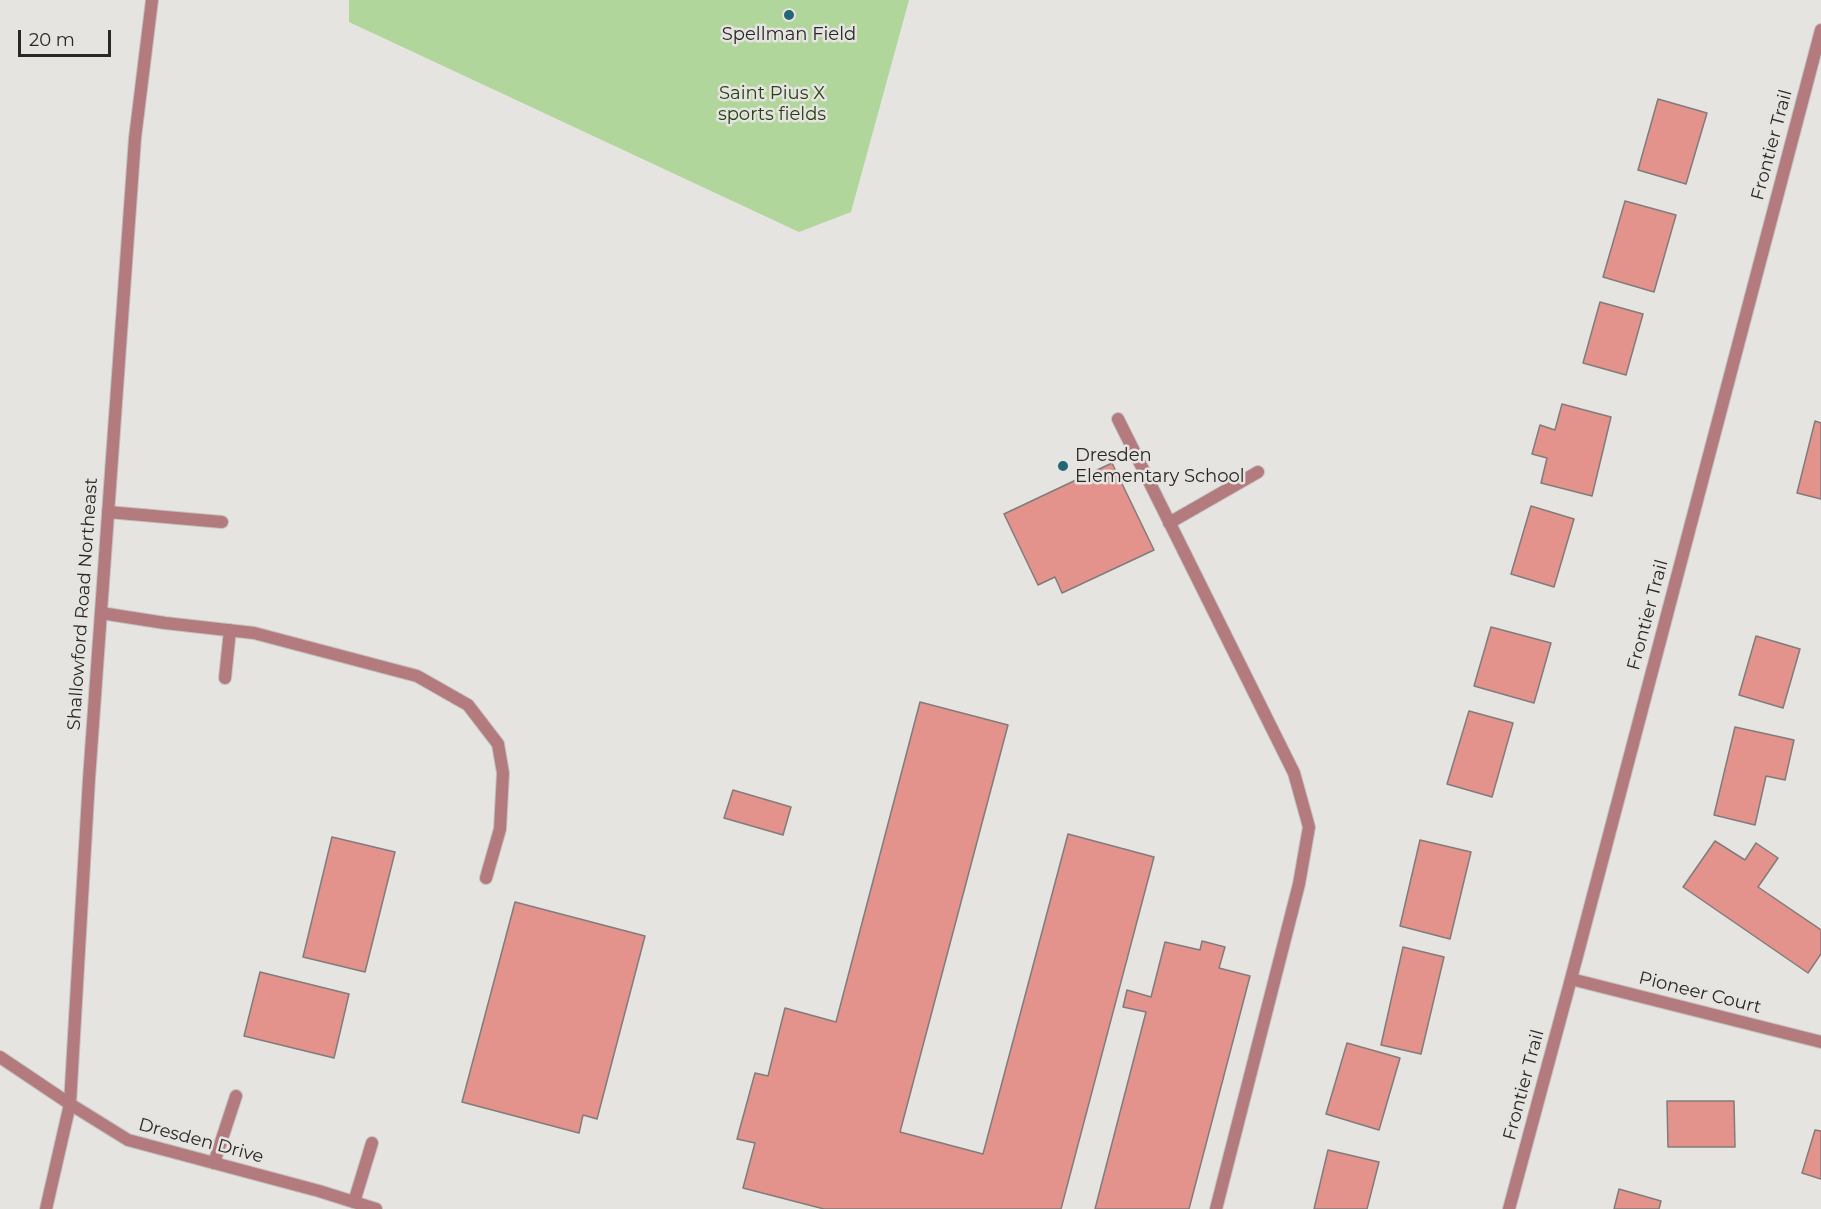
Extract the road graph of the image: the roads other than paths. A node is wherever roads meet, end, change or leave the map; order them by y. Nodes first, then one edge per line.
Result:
1 (152, 0) edge
2 (1821, 30) edge
3 (1118, 419) dead end
4 (1258, 472) dead end
5 (108, 512) junction
6 (222, 522) dead end
7 (1169, 523) junction
8 (101, 613) junction
9 (230, 630) junction
10 (225, 678) dead end
11 (486, 878) dead end
12 (1571, 979) junction
13 (1821, 1042) edge
14 (0, 1057) edge
15 (236, 1096) dead end
16 (69, 1104) junction
17 (372, 1143) dead end
18 (214, 1163) junction
19 (354, 1202) junction
20 (46, 1209) edge
21 (376, 1209) edge
22 (1215, 1209) edge
23 (1509, 1209) edge

1 - 5 street, Shallowford Road Northeast
2 - 12 street, Frontier Trail
3 - 7 street
4 - 7 street
5 - 6 street
5 - 8 street, Shallowford Road Northeast
7 - 22 street
8 - 9 street
8 - 16 street, Shallowford Road Northeast
9 - 10 street
9 - 11 street
12 - 13 street, Pioneer Court
12 - 23 street, Frontier Trail
14 - 16 street, Dresden Drive
15 - 18 street
16 - 18 street, Dresden Drive
16 - 20 street, Shallowford Road Northeast
17 - 19 street
18 - 19 street, Dresden Drive
19 - 21 street, Dresden Drive

